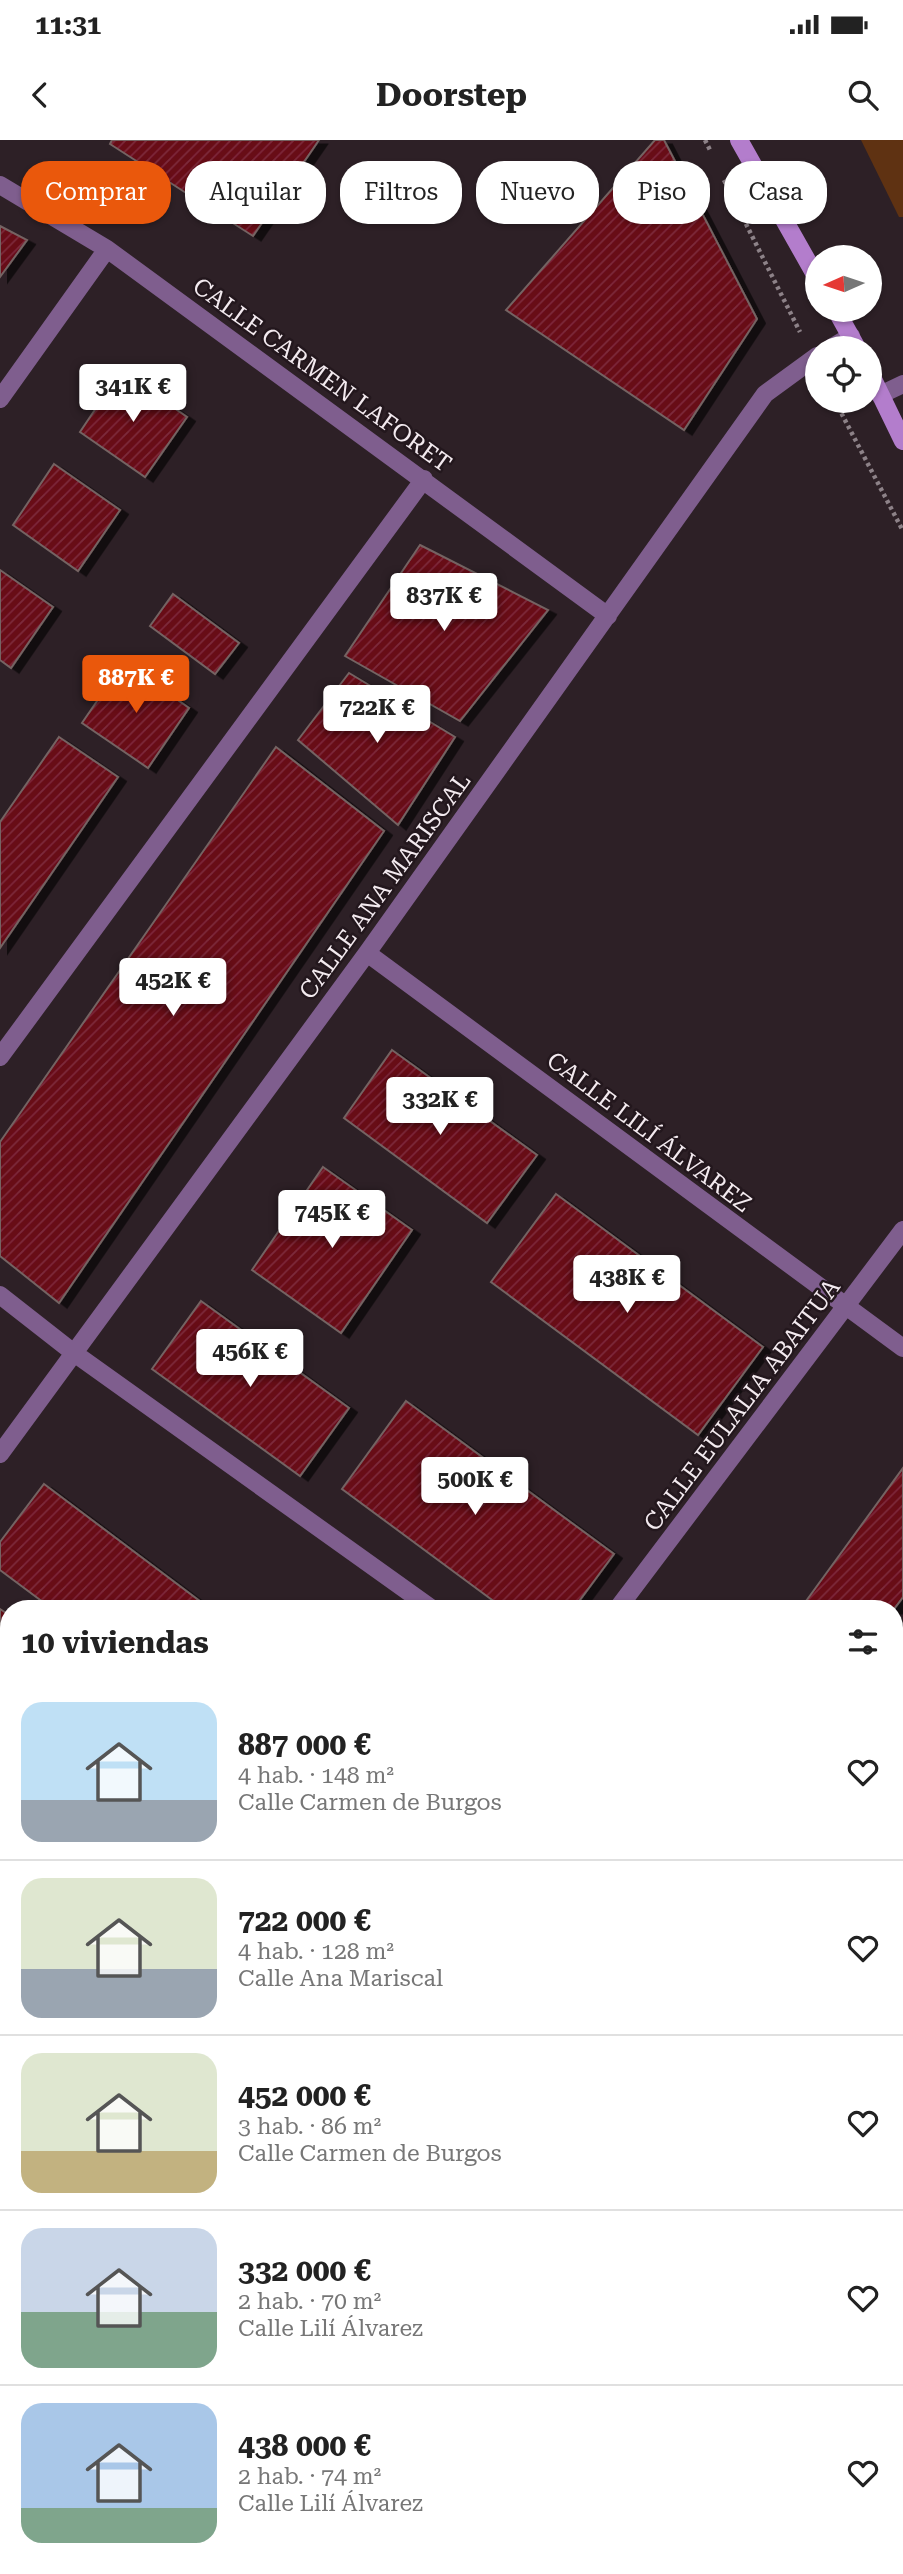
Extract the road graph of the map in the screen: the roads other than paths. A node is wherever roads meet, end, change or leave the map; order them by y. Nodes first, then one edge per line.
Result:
1 (739, 140) edge
2 (0, 185) edge
3 (107, 249) junction
4 (805, 257) edge
5 (805, 364) edge
6 (903, 384) edge
7 (882, 394) edge
8 (0, 399) edge
9 (882, 399) edge
10 (903, 441) edge
11 (424, 479) junction
12 (608, 616) junction
13 (368, 953) junction
14 (0, 1057) edge
15 (903, 1230) edge
16 (0, 1295) edge
17 (846, 1308) junction
18 (903, 1348) edge
19 (74, 1353) junction
20 (0, 1454) edge
21 (420, 1600) edge
22 (624, 1600) edge

1 - 4 street
2 - 3 street, CALLE CARMEN LAFORET
3 - 8 street
3 - 11 street, CALLE CARMEN LAFORET
5 - 12 street, CALLE ANA MARISCAL
6 - 7 street
9 - 10 street
11 - 12 street, CALLE CARMEN LAFORET
11 - 14 street
12 - 13 street, CALLE ANA MARISCAL
13 - 17 street, CALLE LILÍ ÁLVAREZ
13 - 19 street, CALLE ANA MARISCAL
15 - 17 street, CALLE EULALIA ABAITUA
16 - 19 street
17 - 18 street, CALLE LILÍ ÁLVAREZ
17 - 22 street, CALLE EULALIA ABAITUA
19 - 20 street, CALLE ANA MARISCAL
19 - 21 street

